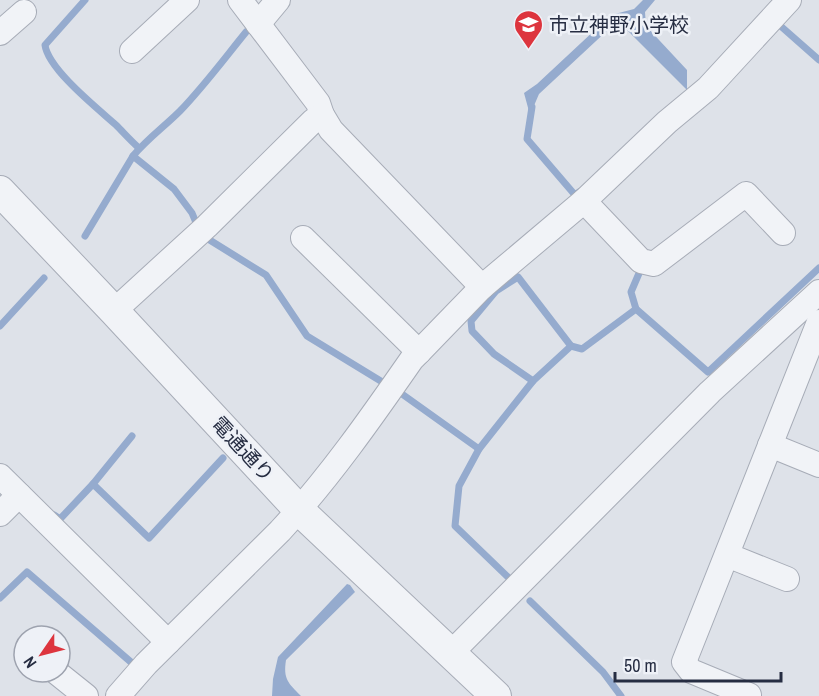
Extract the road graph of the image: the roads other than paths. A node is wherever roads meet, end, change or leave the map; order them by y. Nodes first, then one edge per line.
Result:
1 (187, 0) edge
2 (240, 0) edge
3 (278, 0) edge
4 (24, 12) dead end
5 (777, 12) edge
6 (258, 24) junction
7 (0, 33) edge
8 (132, 51) dead end
9 (322, 115) junction
10 (0, 191) edge
11 (584, 201) junction
12 (783, 233) dead end
13 (303, 238) dead end
14 (482, 286) junction
15 (819, 292) edge
16 (114, 311) junction
17 (817, 334) edge
18 (419, 352) junction
19 (770, 445) junction
20 (819, 465) edge
21 (0, 476) edge
22 (19, 495) junction
23 (299, 510) junction
24 (0, 514) edge
25 (726, 555) junction
26 (787, 579) dead end
27 (168, 642) junction
28 (451, 653) junction
29 (71, 684) edge
30 (749, 695) edge
31 (86, 696) edge
32 (118, 696) edge
33 (496, 696) edge

1 - 8 street
2 - 6 street
3 - 6 street
4 - 7 street
5 - 11 street
6 - 9 street
9 - 14 street
9 - 16 street
10 - 16 street, 電通通り
11 - 12 street
11 - 14 street
13 - 18 street
14 - 18 street
15 - 28 street
16 - 23 street, 電通通り
17 - 19 street
18 - 23 street
19 - 20 street
19 - 25 street
21 - 22 street
22 - 24 street
22 - 27 street
23 - 27 street
23 - 28 street, 電通通り
25 - 26 street
25 - 30 street
27 - 32 street
28 - 33 street, 電通通り
29 - 31 street

